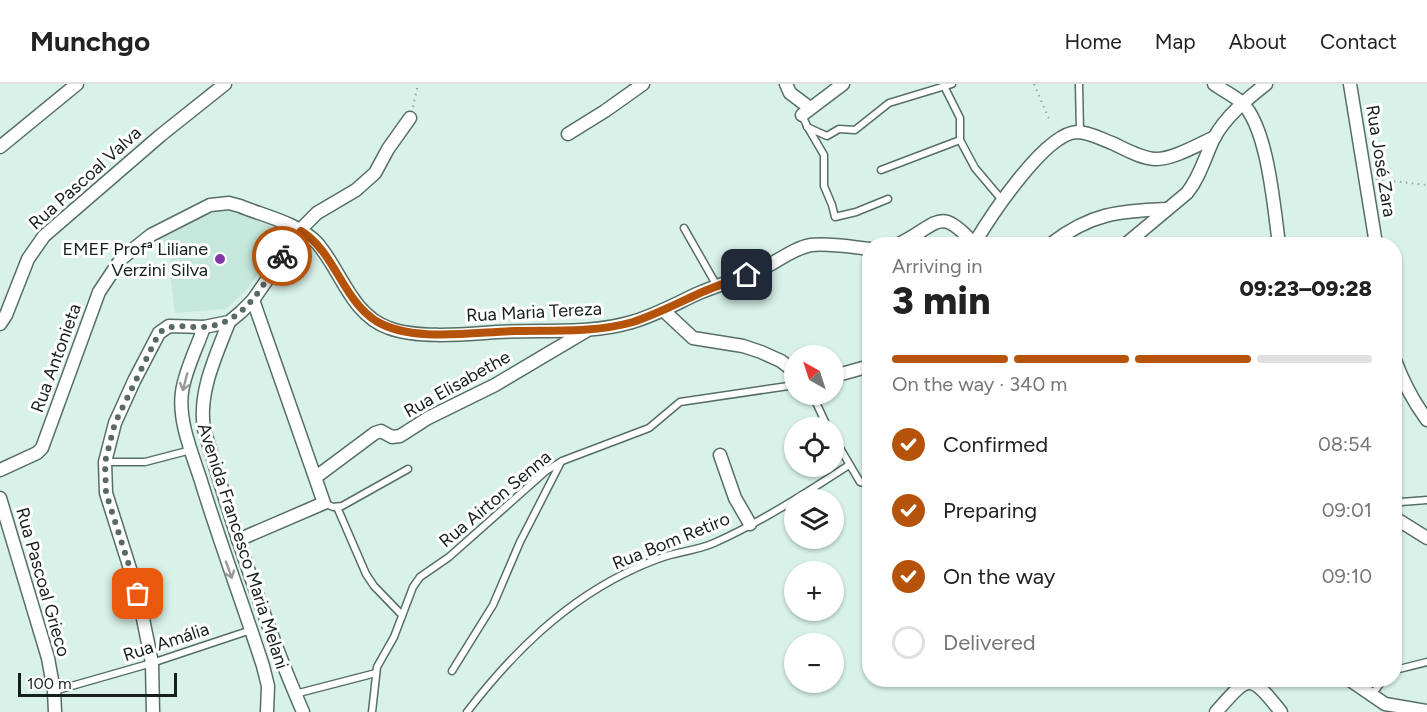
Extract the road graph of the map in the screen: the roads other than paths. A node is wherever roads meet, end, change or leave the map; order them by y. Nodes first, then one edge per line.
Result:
1 (76, 84) edge
2 (225, 84) edge
3 (643, 84) edge
4 (786, 84) edge
5 (843, 84) edge
6 (952, 84) edge
7 (1079, 84) edge
8 (1214, 84) edge
9 (1266, 84) edge
10 (1350, 84) edge
11 (944, 86) junction
12 (1242, 103) junction
13 (806, 116) junction
14 (410, 118) road end
15 (1080, 132) junction
16 (568, 134) dead end
17 (1215, 137) junction
18 (960, 140) junction
19 (0, 147) edge
20 (881, 170) dead end
21 (888, 199) dead end
22 (1002, 201) junction
23 (1167, 209) junction
24 (684, 228) dead end
25 (301, 231) junction
26 (911, 237) edge
27 (967, 237) edge
28 (979, 237) edge
29 (1061, 237) edge
30 (1134, 237) edge
31 (1278, 237) edge
32 (1375, 237) edge
33 (862, 248) edge
34 (717, 286) junction
35 (253, 300) junction
36 (663, 310) junction
37 (229, 322) junction
38 (0, 324) edge
39 (204, 327) junction
40 (587, 331) junction
41 (784, 363) edge
42 (862, 368) edge
43 (844, 373) edge
44 (1402, 386) edge
45 (784, 387) edge
46 (1427, 420) edge
47 (191, 450) junction
48 (720, 455) dead end
49 (844, 456) edge
50 (562, 461) junction
51 (105, 462) junction
52 (849, 465) junction
53 (408, 469) dead end
54 (0, 470) edge
55 (316, 477) junction
56 (862, 483) edge
57 (0, 498) edge
58 (1427, 500) edge
59 (1402, 502) edge
60 (324, 503) junction
61 (337, 507) junction
62 (1402, 522) edge
63 (750, 524) junction
64 (1427, 538) edge
65 (238, 540) junction
66 (402, 615) junction
67 (251, 630) junction
68 (1427, 662) edge
69 (152, 663) junction
70 (1402, 668) edge
71 (452, 671) dead end
72 (376, 673) junction
73 (288, 677) junction
74 (268, 686) junction
75 (1240, 687) edge
76 (1260, 687) edge
77 (1359, 687) edge
78 (1378, 687) edge
79 (54, 691) junction
80 (295, 694) junction
81 (1371, 696) junction
82 (1385, 708) edge
83 (1278, 711) edge
84 (1427, 711) edge
85 (55, 712) edge
86 (153, 712) edge
87 (267, 712) edge
88 (303, 712) edge
89 (372, 712) edge
90 (467, 712) edge
91 (1216, 712) edge

1 - 19 street
2 - 38 street, Rua Pascoal Valva
3 - 16 street
4 - 13 street
5 - 13 street
6 - 11 lane
7 - 15 lane
8 - 12 street
9 - 12 street
10 - 32 street, Rua José Zara
11 - 13 lane
11 - 18 lane
12 - 17 street
12 - 31 street
13 - 21 lane
14 - 25 street
15 - 17 street
15 - 22 street
17 - 23 street
18 - 20 lane
18 - 22 lane
22 - 28 street
23 - 29 street
23 - 30 street
24 - 34 lane
25 - 35 street
25 - 40 street, Rua Maria Tereza
25 - 54 street, Rua Antonieta
26 - 27 street
33 - 34 street, Rua Maria Tereza
34 - 36 street, Rua Maria Tereza
35 - 37 street
35 - 55 street
36 - 40 street, Rua Maria Tereza
36 - 41 street
37 - 39 street
37 - 65 street, Avenida Francesco Maria Melani
39 -> 47 street, Avenida Francesco Maria Melani
39 - 51 street
40 - 55 street, Rua Elisabethe
42 - 43 street
44 - 46 street
45 - 50 lane, Rua Airton Senna
47 - 51 lane
47 -> 67 street, Avenida Francesco Maria Melani
48 - 63 street
49 - 52 lane
50 - 66 lane, Rua Airton Senna
50 - 71 lane
51 - 69 street
52 - 56 lane
52 - 63 lane, Rua Bom Retiro
53 - 61 lane
55 - 60 street
57 - 79 street, Rua Pascoal Grieco
58 - 59 lane
60 - 61 lane
60 - 65 street
61 - 66 lane
62 - 64 street
63 - 90 lane, Rua Bom Retiro
65 - 73 street, Avenida Francesco Maria Melani
66 - 72 lane, Rua Airton Senna
67 - 69 lane, Rua Amália
67 - 74 street, Avenida Francesco Maria Melani
68 - 70 lane
69 - 79 lane, Rua Amália
69 - 86 street
72 - 80 lane
72 - 89 lane, Rua Airton Senna
73 - 74 street, Avenida Francesco Maria Melani
73 - 80 street, Avenida Francesco Maria Melani
74 - 87 street
75 - 91 street
76 - 83 street
77 - 81 street
78 - 81 lane
79 - 85 street, Rua Pascoal Grieco
80 - 88 street, Avenida Francesco Maria Melani
81 - 82 street
82 - 84 street

